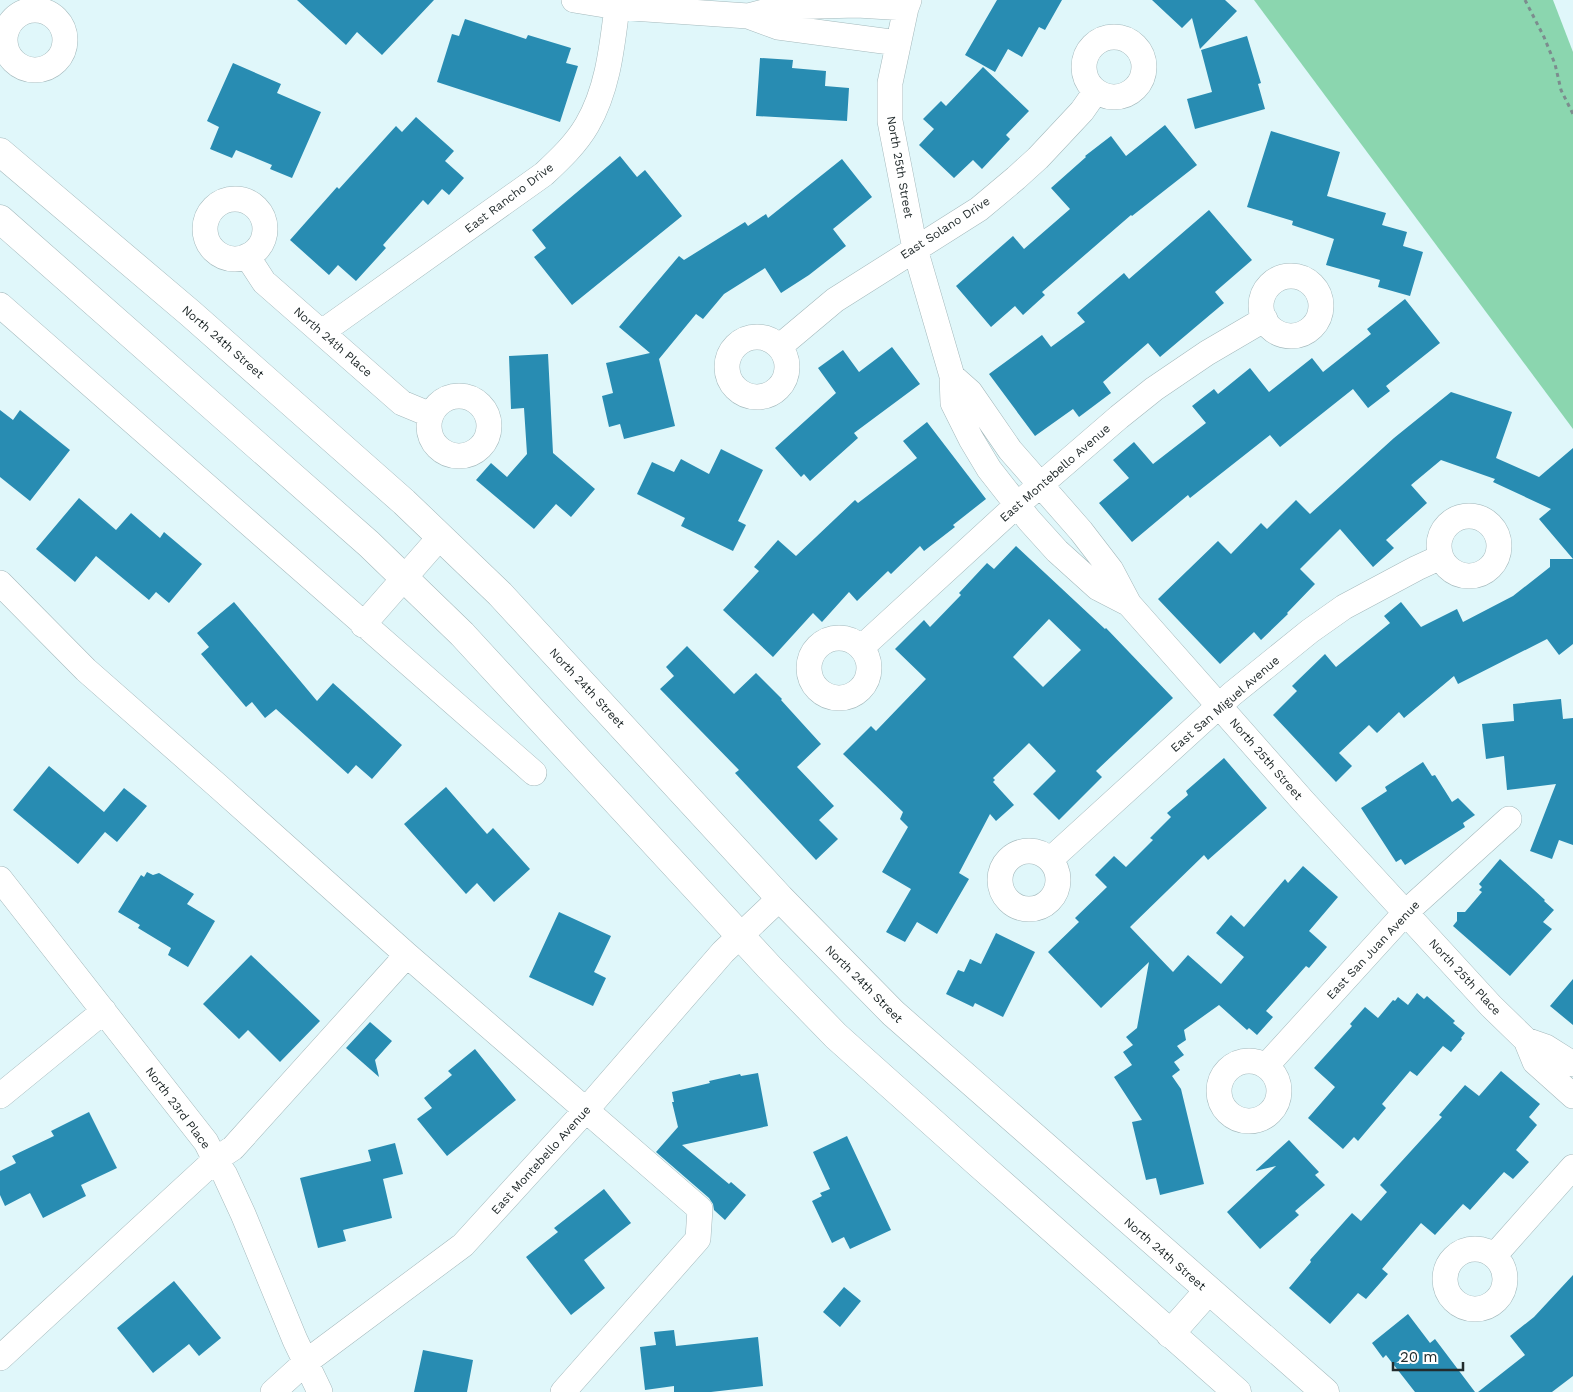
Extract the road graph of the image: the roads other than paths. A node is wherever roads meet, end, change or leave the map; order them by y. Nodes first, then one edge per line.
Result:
1 (574, 0) edge
2 (908, 4) edge
3 (617, 7) junction
4 (748, 16) junction
5 (898, 42) junction
6 (1096, 91) dead end
7 (0, 152) edge
8 (0, 219) edge
9 (915, 249) junction
10 (247, 256) dead end
11 (0, 304) edge
12 (1265, 319) dead end
13 (322, 332) junction
14 (779, 347) dead end
15 (952, 376) junction
16 (431, 415) dead end
17 (1040, 485) junction
18 (1017, 505) junction
19 (440, 537) junction
20 (1441, 557) dead end
21 (404, 578) junction
22 (0, 583) edge
23 (1129, 604) junction
24 (363, 624) junction
25 (861, 648) dead end
26 (1220, 706) junction
27 (534, 773) dead end
28 (1509, 819) dead end
29 (1050, 859) dead end
30 (0, 879) edge
31 (780, 898) junction
32 (1406, 912) junction
33 (740, 936) junction
34 (406, 955) junction
35 (104, 1011) junction
36 (1526, 1040) junction
37 (1573, 1064) edge
38 (1266, 1066) dead end
39 (0, 1096) edge
40 (1573, 1096) edge
41 (586, 1110) junction
42 (215, 1160) junction
43 (1573, 1167) edge
44 (1494, 1256) dead end
45 (1208, 1291) junction
46 (1170, 1334) junction
47 (0, 1358) edge
48 (306, 1362) junction
49 (273, 1392) edge
50 (320, 1392) edge
51 (563, 1392) edge
52 (1237, 1392) edge
53 (1324, 1392) edge

1 - 3 street, North 25th Street
2 - 4 street, North 25th Street
2 - 5 street, North 25th Street
3 - 4 street, North 25th Street
3 - 13 street, East Rancho Drive
4 - 5 street, North 25th Street
5 - 9 street, North 25th Street
6 - 9 street, East Solano Drive
7 - 19 main road, North 24th Street
8 - 21 main road
9 - 14 street, East Solano Drive
9 - 15 street, North 25th Street
10 - 13 street, North 24th Place
11 - 24 street
12 - 17 street, East Montebello Avenue
13 - 16 street, North 24th Place
15 - 17 street, North 25th Street
15 - 18 street, North 25th Street
17 - 18 street, East Montebello Avenue
17 - 23 street, North 25th Street
18 - 23 street, North 25th Street
18 - 25 street, East Montebello Avenue
19 - 21 street
19 - 31 main road, North 24th Street
20 - 26 street, East San Miguel Avenue
21 - 24 street
21 - 33 main road
22 - 34 street
23 - 26 street, North 25th Street
24 - 27 street
26 - 29 street, East San Miguel Avenue
26 - 32 street, North 25th Street
28 - 32 street, East San Juan Avenue
30 - 35 street, North 23rd Place
31 - 33 street, East Montebello Avenue
31 - 45 main road, North 24th Street
32 - 36 street, North 25th Place
32 - 38 street, East San Juan Avenue
33 - 41 street, East Montebello Avenue
33 - 46 main road
34 - 41 street
34 - 42 street
35 - 39 street
35 - 42 street, North 23rd Place
36 - 37 street, North 25th Place
36 - 40 street, North 25th Place
41 - 48 street, East Montebello Avenue
41 - 51 street
42 - 47 street
42 - 48 street, North 23rd Place
43 - 44 street
45 - 46 main road
45 - 53 main road, North 24th Street
46 - 52 main road
48 - 49 street, East Montebello Avenue
48 - 50 street, North 23rd Place

